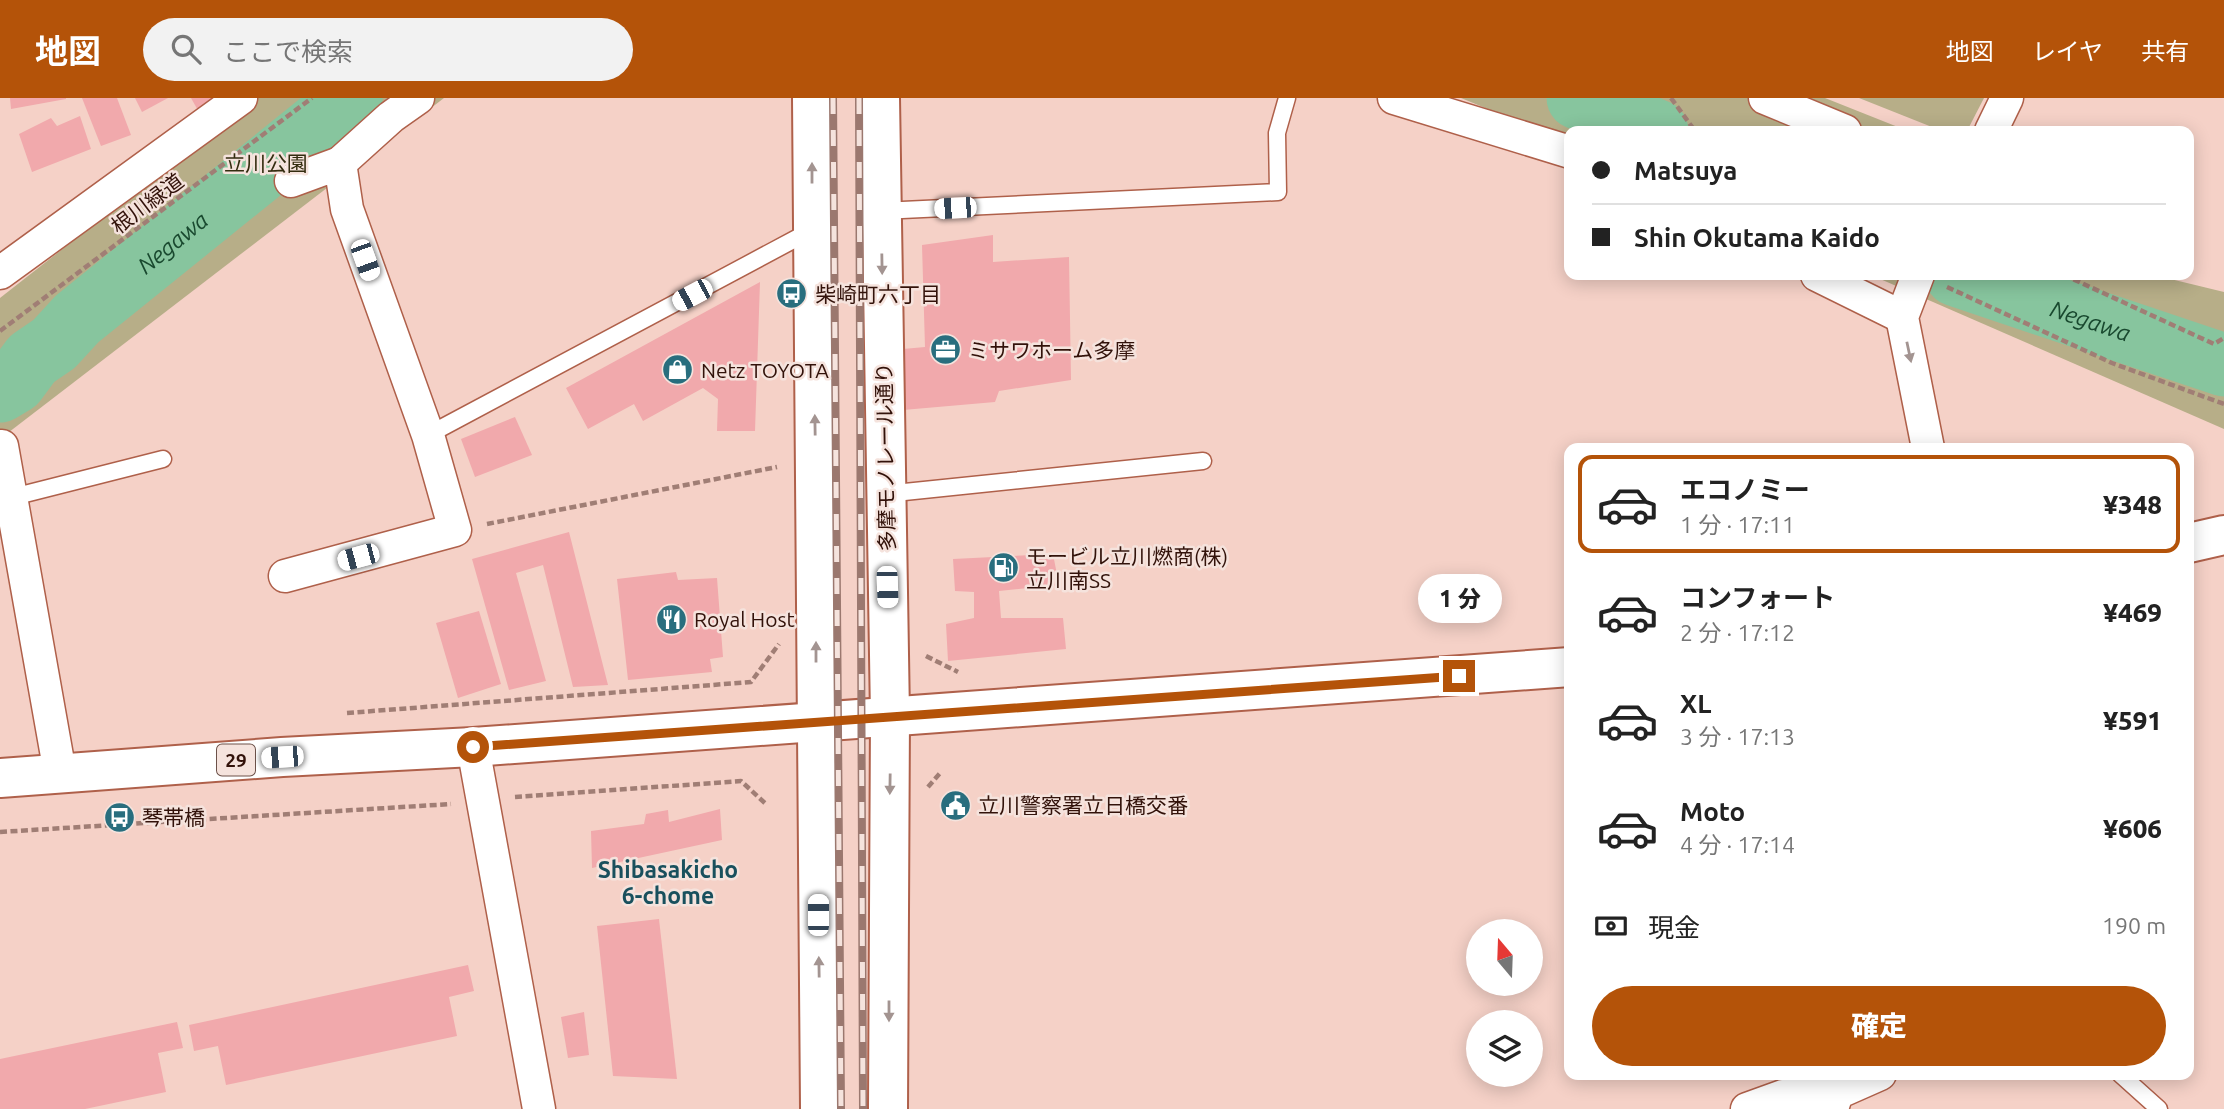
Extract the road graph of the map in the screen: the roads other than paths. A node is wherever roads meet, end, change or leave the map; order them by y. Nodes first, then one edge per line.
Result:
1 (241, 98) edge
2 (418, 98) edge
3 (812, 98) edge
4 (880, 98) edge
5 (1287, 98) edge
6 (1394, 98) edge
7 (1765, 98) edge
8 (2007, 98) edge
9 (1833, 126) edge
10 (1993, 126) edge
11 (1564, 150) edge
12 (340, 163) junction
13 (291, 181) dead end
14 (881, 211) junction
15 (812, 230) junction
16 (0, 273) edge
17 (1827, 280) edge
18 (1925, 282) edge
19 (1902, 317) junction
20 (428, 435) junction
21 (1927, 443) edge
22 (2, 446) dead end
23 (163, 459) dead end
24 (1203, 461) dead end
25 (885, 494) junction
26 (9, 498) junction
27 (2224, 535) edge
28 (2194, 542) edge
29 (285, 576) dead end
30 (1564, 667) edge
31 (890, 716) junction
32 (817, 720) junction
33 (473, 747) junction
34 (60, 773) junction
35 (0, 778) edge
36 (1870, 1080) edge
37 (2127, 1080) edge
38 (1834, 1101) edge
39 (543, 1108) edge
40 (820, 1109) edge
41 (888, 1109) edge
42 (1747, 1109) edge
43 (2159, 1109) edge

1 - 16 street
2 - 12 street
15 -> 3 main road
4 - 14 main road, 多摩モノレール通り
5 - 14 lane
6 - 11 street
7 - 9 street
8 - 10 street
12 - 13 street
12 - 20 street
14 -> 25 main road, 多摩モノレール通り
15 - 20 lane
32 -> 15 main road
17 - 19 street
18 - 19 street
19 -> 21 street
20 - 29 street
22 - 26 street
23 - 26 lane
24 - 25 lane
25 - 31 main road, 多摩モノレール通り
26 - 34 street
27 - 28 main road
30 - 31 main road, 29
31 - 32 main road, 29
31 -> 41 main road, 多摩モノレール通り
32 - 33 main road, 29
40 -> 32 main road
33 - 34 main road, 29
33 - 39 street
34 - 35 main road, 29
36 - 38 street
37 - 43 lane
38 - 42 street

